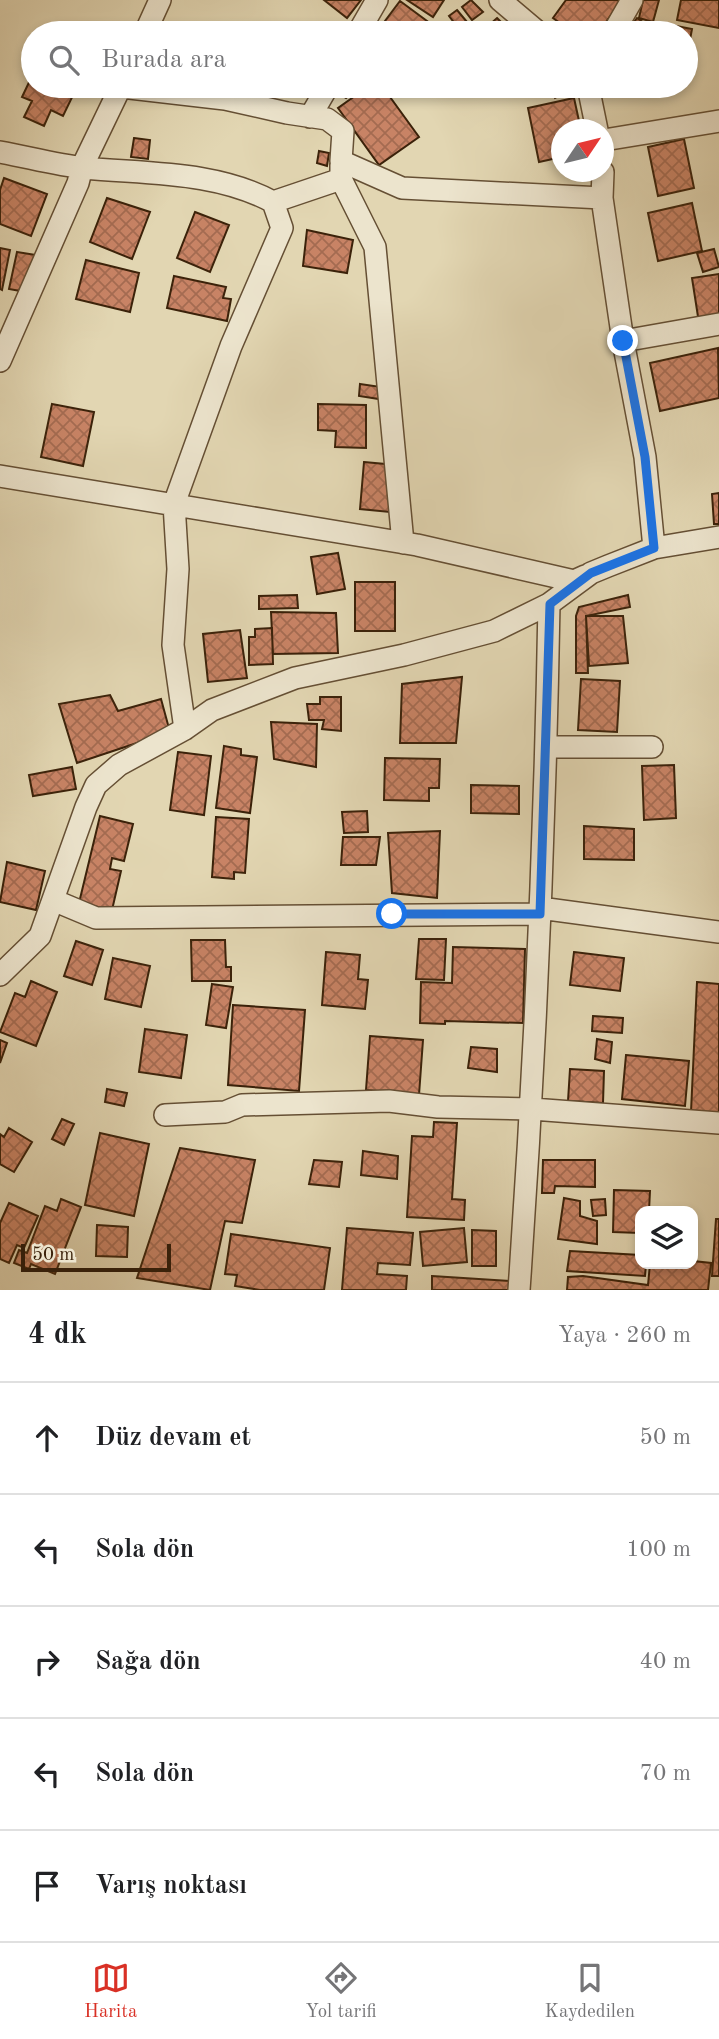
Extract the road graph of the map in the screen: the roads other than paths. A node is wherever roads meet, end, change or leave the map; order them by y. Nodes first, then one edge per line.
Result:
1 (160, 0) edge
2 (377, 0) edge
3 (500, 0) edge
4 (632, 0) edge
5 (150, 21) edge
6 (365, 21) edge
7 (525, 21) edge
8 (620, 21) edge
9 (115, 98) edge
10 (217, 98) edge
11 (321, 98) edge
12 (590, 98) edge
13 (310, 117) junction
14 (594, 119) edge
15 (719, 121) edge
16 (614, 138) edge
17 (0, 152) edge
18 (82, 167) junction
19 (341, 170) junction
20 (603, 182) edge
21 (602, 198) junction
22 (273, 202) junction
23 (719, 324) edge
24 (623, 341) junction
25 (0, 361) edge
26 (0, 476) edge
27 (174, 504) junction
28 (719, 537) edge
29 (403, 543) junction
30 (654, 548) junction
31 (591, 573) junction
32 (550, 604) junction
33 (185, 729) junction
34 (547, 747) junction
35 (652, 747) dead end
36 (53, 900) junction
37 (540, 911) junction
38 (719, 932) edge
39 (0, 975) edge
40 (532, 1109) junction
41 (165, 1115) dead end
42 (719, 1123) edge
43 (519, 1290) edge

1 - 5 street
2 - 6 street
3 - 7 street
4 - 8 street
9 - 18 street
10 - 13 street
11 - 13 street
12 - 14 street
13 - 19 street
15 - 16 street
17 - 18 street
18 - 22 street
18 - 25 street
19 - 21 street
19 - 22 street
19 - 29 street
20 - 21 street
21 - 24 street
22 - 27 street
23 - 24 street
24 - 30 street
26 - 27 street
27 - 29 street
27 - 33 street
28 - 30 street
29 - 31 street
30 - 31 street
31 - 32 street
32 - 33 street
32 - 34 street
33 - 36 street
34 - 35 street
34 - 37 street
36 - 37 street
36 - 39 street
37 - 38 street
37 - 40 street
40 - 41 street
40 - 42 street
40 - 43 street

